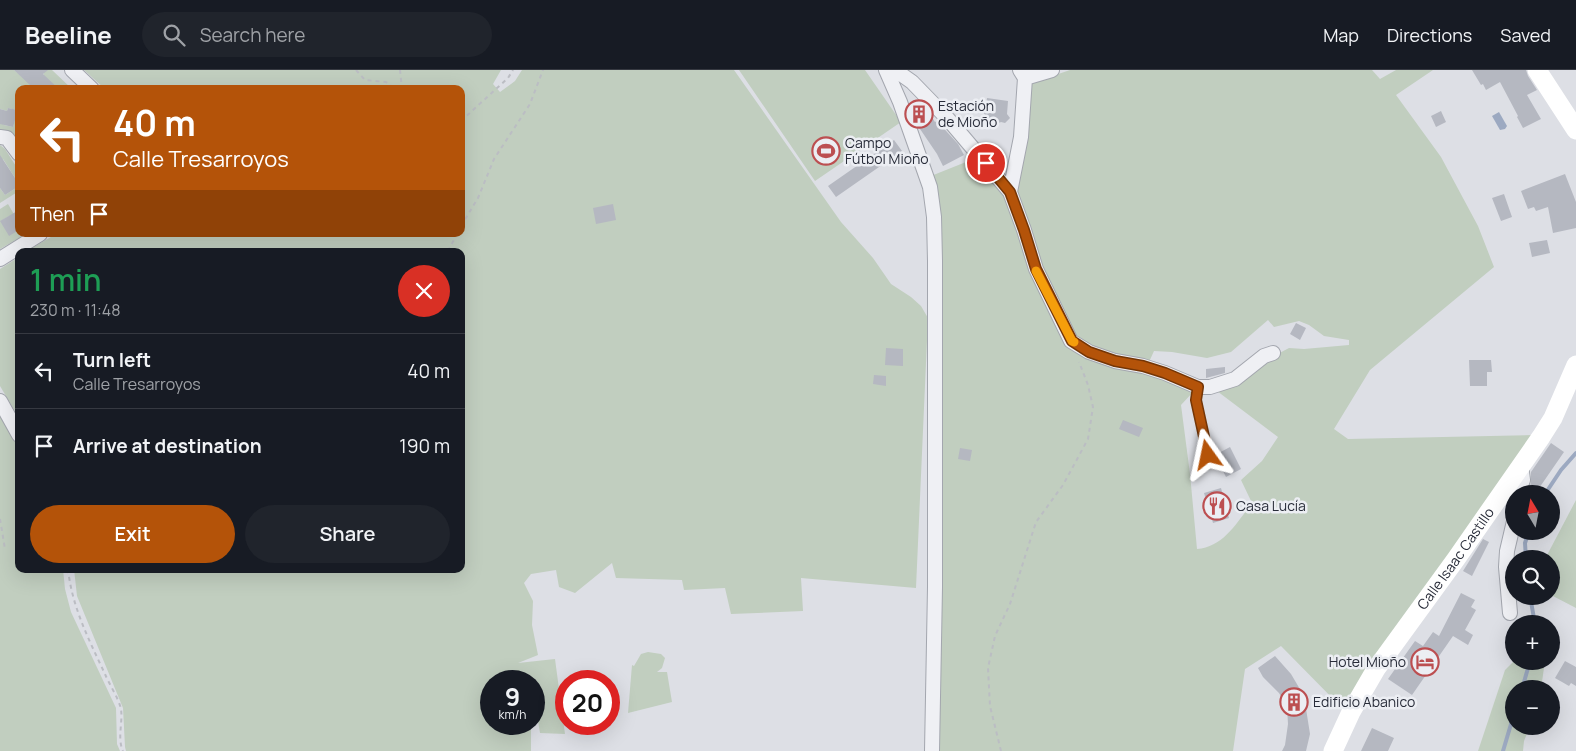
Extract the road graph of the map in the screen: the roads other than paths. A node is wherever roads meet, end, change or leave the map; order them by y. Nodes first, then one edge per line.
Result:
1 (72, 70) edge
2 (886, 70) edge
3 (895, 70) edge
4 (1052, 70) edge
5 (1537, 70) edge
6 (1022, 74) edge
7 (88, 85) edge
8 (1576, 130) edge
9 (0, 137) edge
10 (15, 149) edge
11 (1010, 192) junction
12 (35, 237) edge
13 (18, 248) edge
14 (15, 250) edge
15 (0, 259) edge
16 (1274, 353) dead end
17 (1576, 365) edge
18 (1198, 387) junction
19 (0, 401) edge
20 (15, 428) edge
21 (1208, 455) dead end
22 (1521, 465) junction
23 (1521, 485) edge
24 (1509, 540) edge
25 (1510, 613) dead end
26 (932, 751) edge
27 (1333, 751) edge

1 - 7 street
2 - 26 street
3 - 11 street
4 - 6 street
5 - 8 street
6 - 11 street
9 - 10 street
11 - 18 street
12 - 13 street
14 - 15 street
16 - 18 street
17 - 22 street, Calle Isaac Castillo
18 - 21 lane
19 - 20 street
22 - 23 street
22 - 27 street, Calle Isaac Castillo
24 - 25 street

